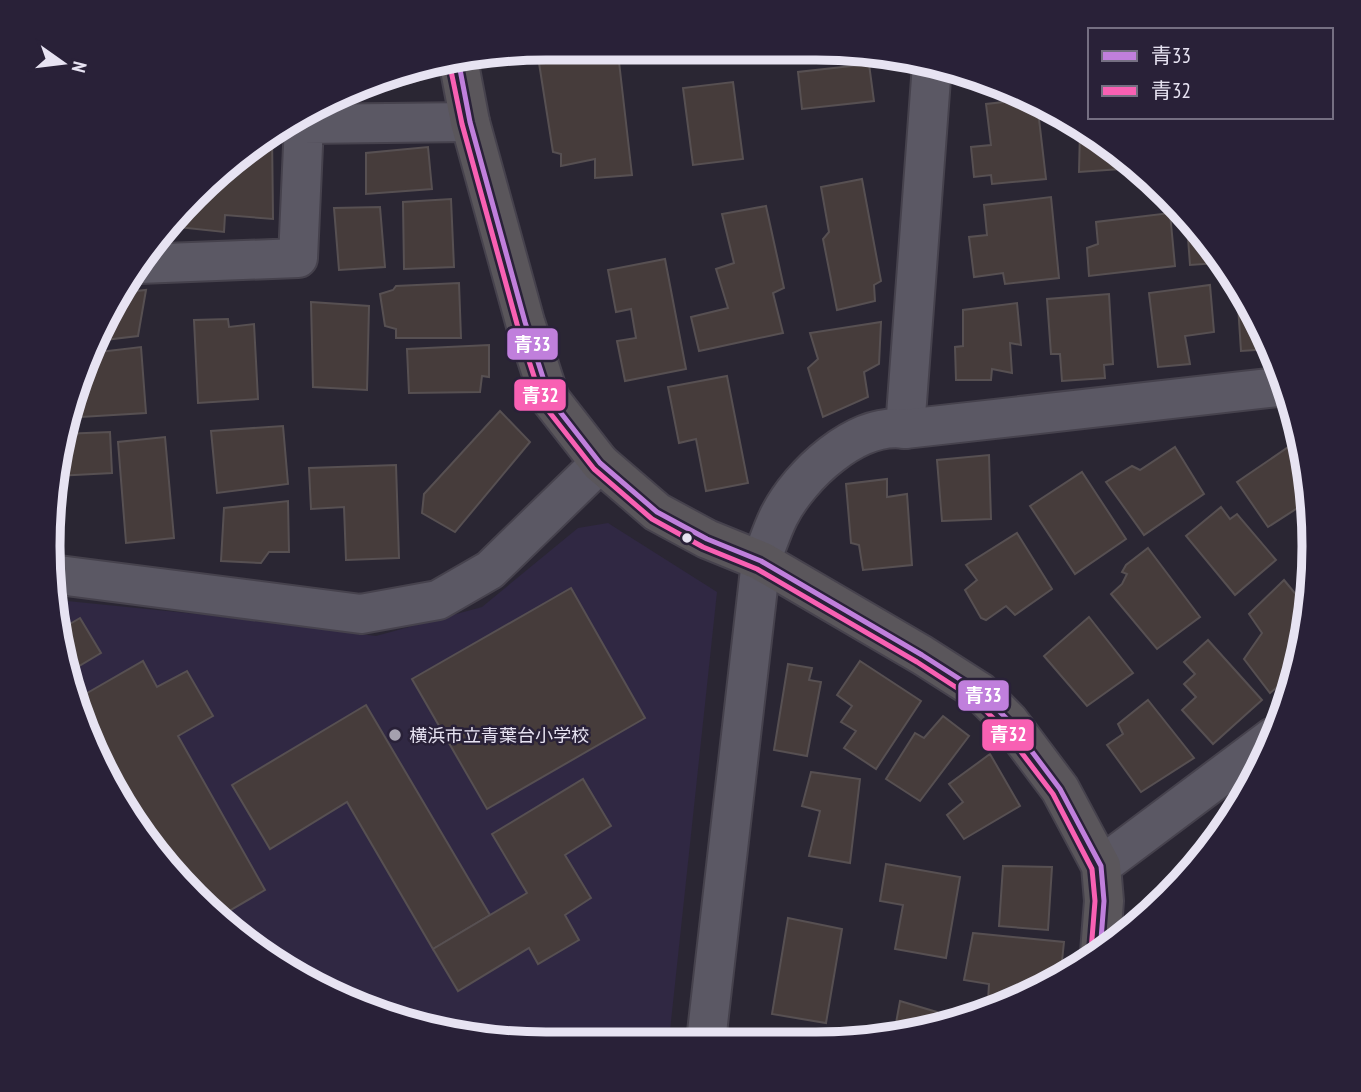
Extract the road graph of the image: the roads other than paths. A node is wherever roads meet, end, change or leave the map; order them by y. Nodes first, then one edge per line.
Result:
1 (460, 68) edge
2 (931, 74) edge
3 (470, 122) junction
4 (304, 124) edge
5 (305, 124) edge
6 (150, 264) edge
7 (1275, 387) edge
8 (905, 429) junction
9 (600, 463) junction
10 (761, 561) junction
11 (61, 575) edge
12 (1256, 750) edge
13 (1101, 866) junction
14 (1101, 939) edge
15 (707, 1032) edge

1 - 3 street
2 - 8 street
3 - 5 street
3 - 9 street
4 - 6 street
7 - 8 street
8 - 10 street
9 - 10 street
9 - 11 street
10 - 13 street
10 - 15 street
12 - 13 street
13 - 14 street

